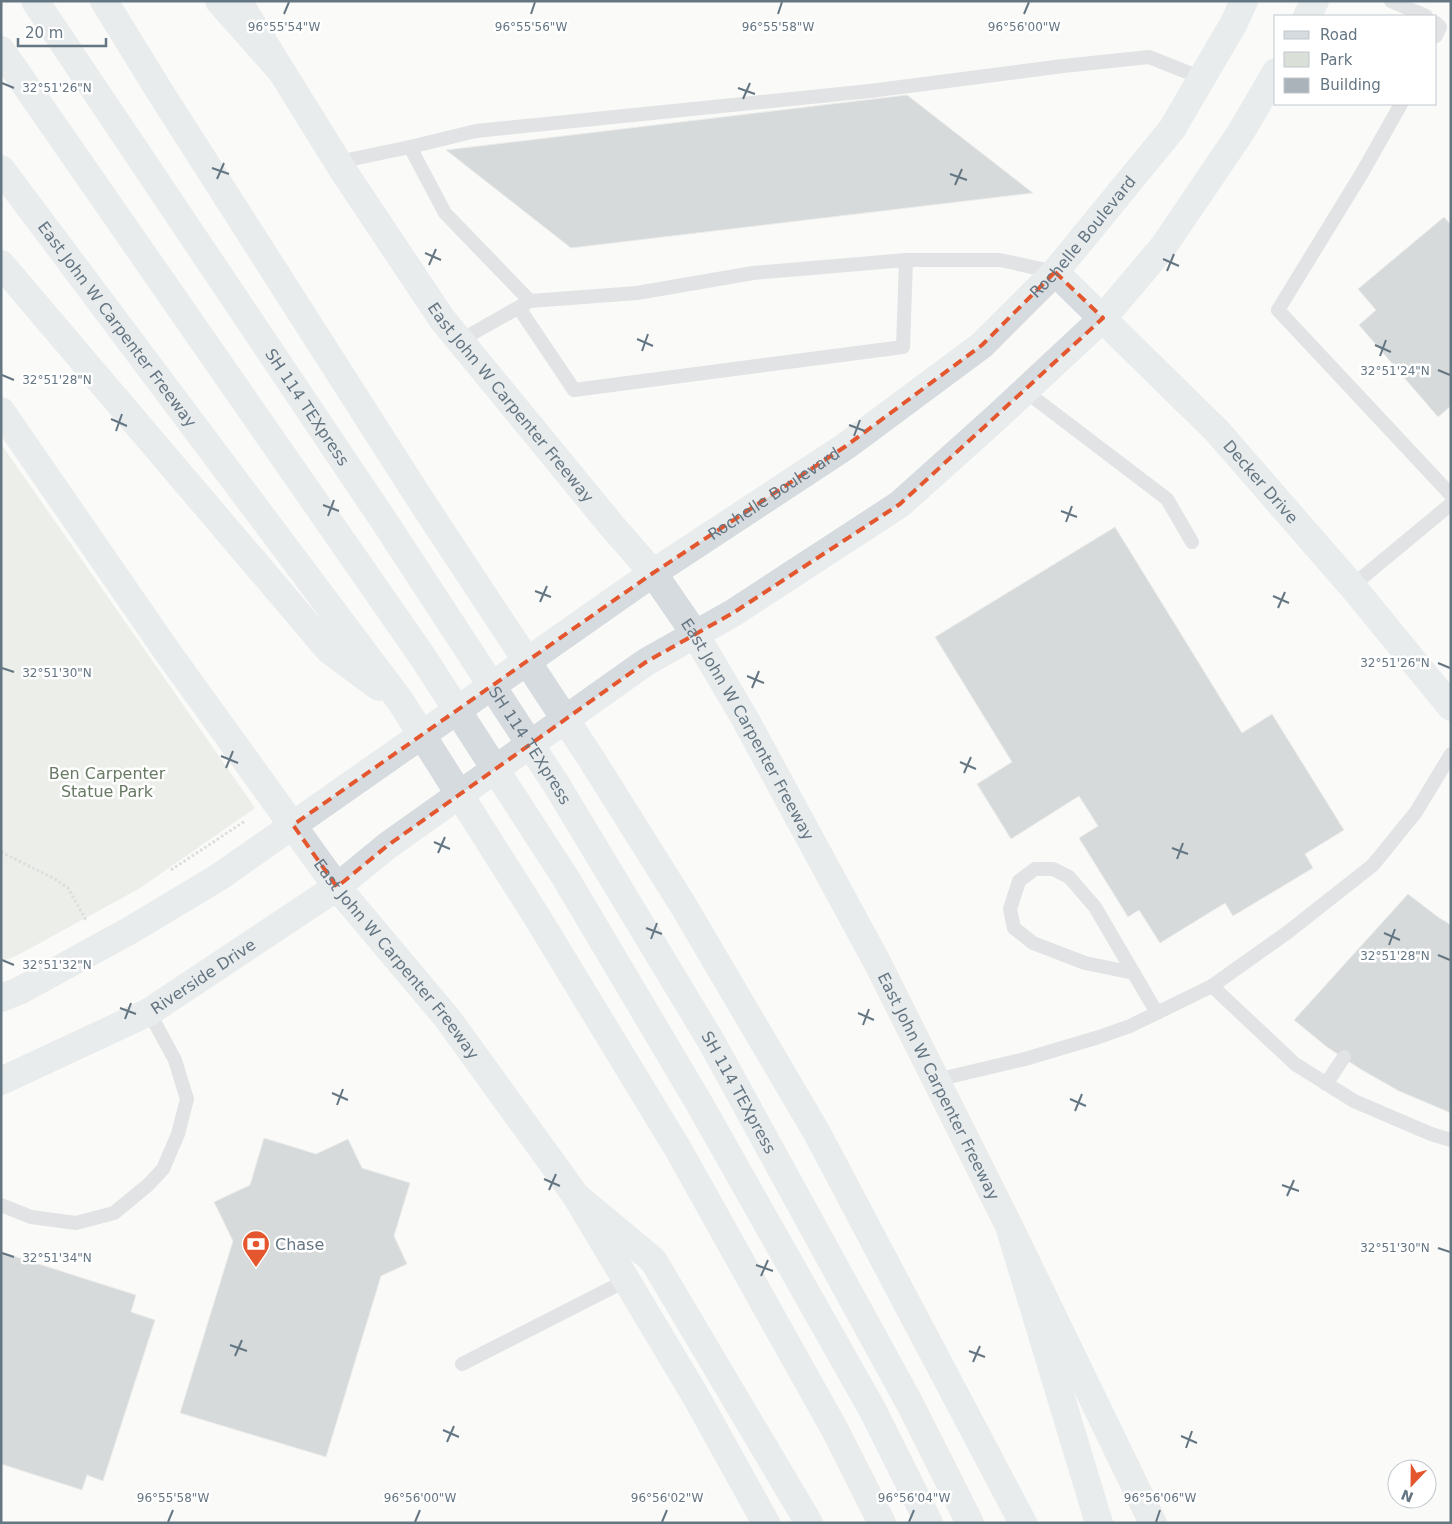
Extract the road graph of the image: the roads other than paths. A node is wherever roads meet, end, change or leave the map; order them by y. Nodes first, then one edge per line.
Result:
1 (35, 1) edge
2 (52, 1) edge
3 (104, 1) edge
4 (219, 1) edge
5 (238, 1) edge
6 (1244, 1) edge
7 (1314, 1) edge
8 (1391, 1) edge
9 (1307, 15) edge
10 (1424, 15) edge
11 (1, 50) edge
12 (282, 72) junction
13 (1274, 75) edge
14 (1202, 78) junction
15 (1400, 105) edge
16 (410, 147) junction
17 (338, 162) junction
18 (1, 168) edge
19 (906, 260) junction
20 (1, 264) edge
21 (1055, 272) junction
22 (524, 304) junction
23 (1102, 318) junction
24 (253, 326) junction
25 (459, 341) junction
26 (1025, 391) junction
27 (1, 411) edge
28 (1451, 495) edge
29 (1451, 504) edge
30 (1192, 542) dead end
31 (654, 573) junction
32 (1352, 586) junction
33 (695, 634) junction
34 (401, 702) junction
35 (1451, 707) edge
36 (1451, 754) edge
37 (293, 825) junction
38 (337, 886) junction
39 (1134, 973) junction
40 (1212, 986) junction
41 (1, 998) edge
42 (149, 1012) junction
43 (1157, 1013) junction
44 (1344, 1057) dead end
45 (936, 1080) junction
46 (1, 1081) edge
47 (1326, 1084) junction
48 (1451, 1140) edge
49 (576, 1196) junction
50 (1, 1205) edge
51 (1009, 1226) junction
52 (627, 1280) junction
53 (462, 1364) dead end
54 (766, 1523) edge
55 (809, 1523) edge
56 (882, 1523) edge
57 (929, 1523) edge
58 (970, 1523) edge
59 (1023, 1523) edge
60 (1099, 1523) edge
61 (1153, 1523) edge

1 - 24 main road, SH 114 TEXpress
2 - 24 main road
3 - 59 main road
4 - 12 main road
5 - 12 main road, East John W Carpenter Freeway
6 - 14 main road, Rochelle Boulevard
7 - 9 main road
8 - 10 lane
11 - 57 main road
12 - 17 main road, East John W Carpenter Freeway
13 - 23 main road
14 - 16 lane
14 - 21 main road, Rochelle Boulevard
15 - 28 lane
16 - 17 lane
16 - 22 lane
17 - 25 main road, East John W Carpenter Freeway
18 - 34 main road, East John W Carpenter Freeway
19 - 21 lane
19 - 22 lane
19 - 22 lane
20 - 34 main road
21 - 23 main road, Decker Drive
21 - 31 main road, Rochelle Boulevard
22 - 25 lane
23 - 26 main road
23 - 32 main road, Decker Drive
24 - 58 main road, SH 114 TEXpress
25 - 31 main road, East John W Carpenter Freeway
26 - 30 lane
26 - 33 main road
27 - 37 main road, East John W Carpenter Freeway
29 - 32 lane
31 - 33 main road, East John W Carpenter Freeway
31 - 37 main road, Rochelle Boulevard
32 - 35 main road, Decker Drive
33 - 38 main road, Riverside Drive
33 - 45 main road, East John W Carpenter Freeway
34 - 56 main road, East John W Carpenter Freeway
36 - 40 lane
37 - 38 main road, East John W Carpenter Freeway
37 - 41 main road
38 - 42 main road, Riverside Drive
38 - 49 main road, East John W Carpenter Freeway
39 - 39 lane
39 - 43 lane
40 - 43 lane
40 - 47 lane
42 - 46 main road, Riverside Drive
42 - 50 lane
43 - 45 lane
44 - 47 lane
45 - 51 main road, East John W Carpenter Freeway
47 - 48 lane
49 - 52 main road, East John W Carpenter Freeway
49 - 55 main road
51 - 60 main road
51 - 61 main road, East John W Carpenter Freeway
52 - 53 lane
52 - 54 main road, East John W Carpenter Freeway

